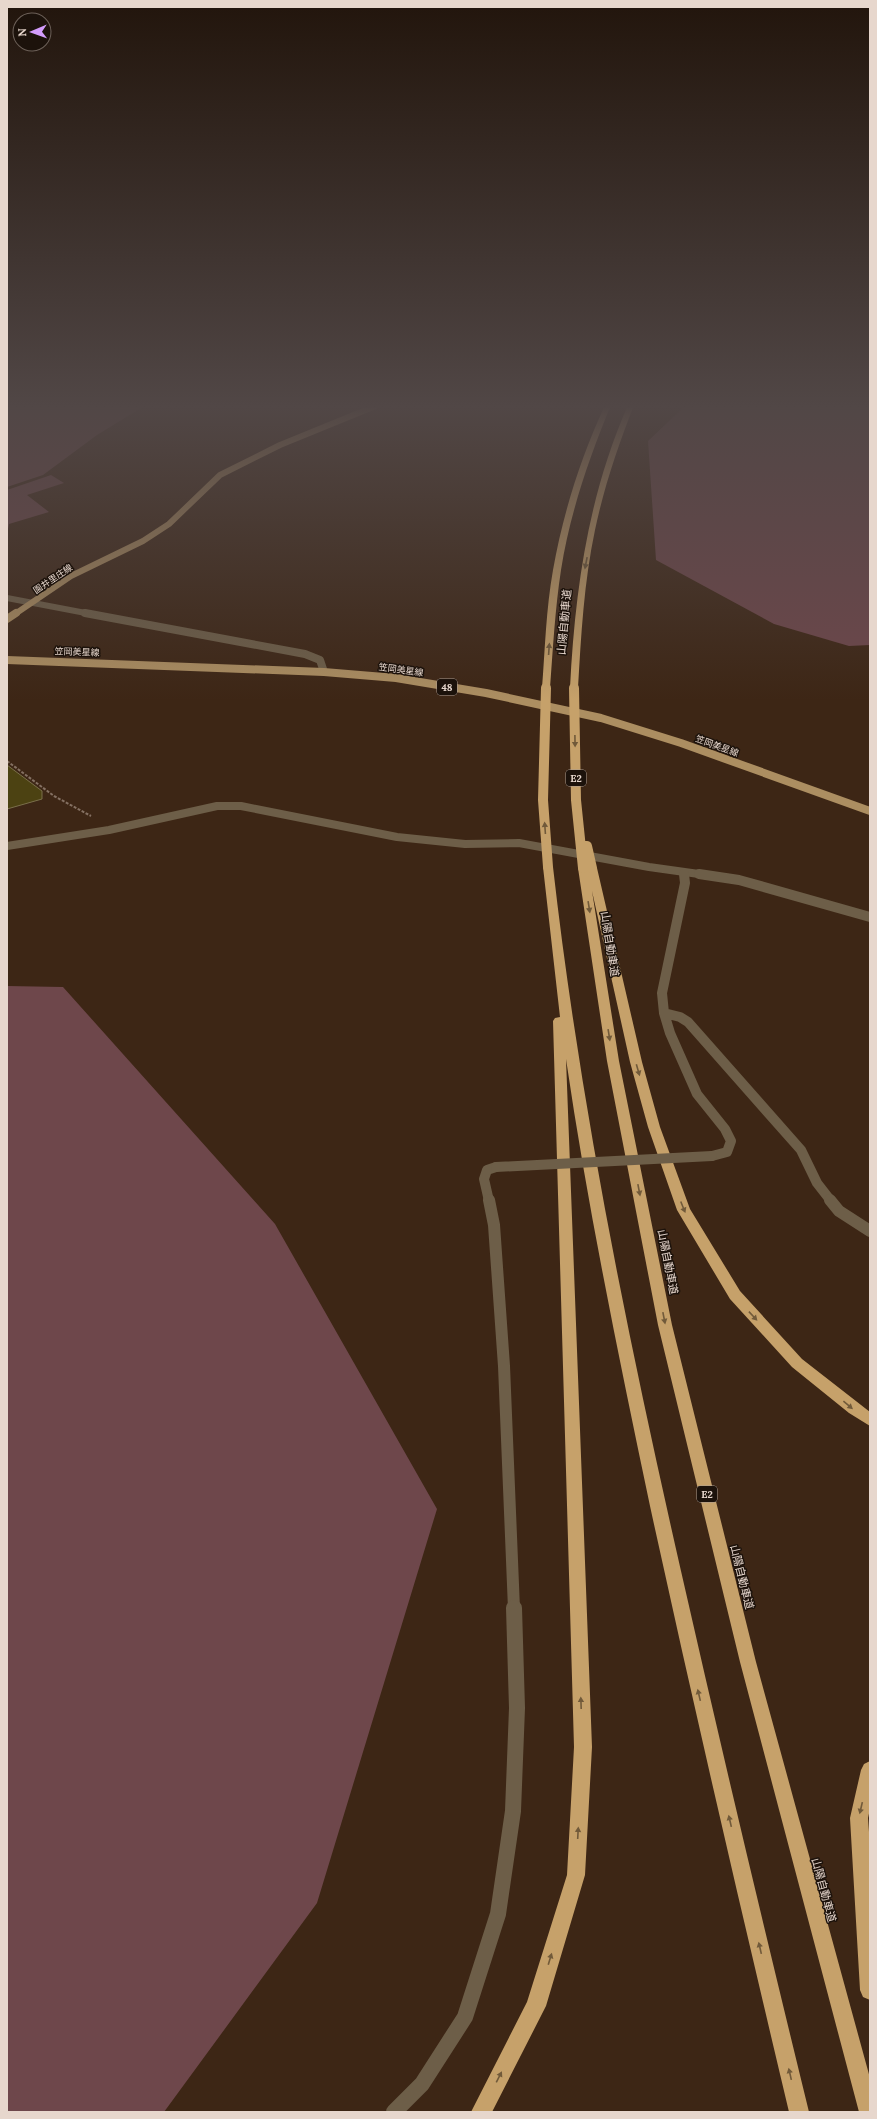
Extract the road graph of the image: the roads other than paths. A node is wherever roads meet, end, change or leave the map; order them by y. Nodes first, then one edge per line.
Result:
1 (190, 504) edge
2 (573, 504) edge
3 (598, 504) edge
4 (7, 598) edge
5 (34, 603) junction
6 (7, 619) edge
7 (7, 660) edge
8 (324, 672) junction
9 (870, 811) edge
10 (7, 846) edge
11 (587, 868) junction
12 (684, 873) junction
13 (870, 916) edge
14 (557, 962) junction
15 (664, 1013) junction
16 (870, 1231) edge
17 (870, 1420) edge
18 (870, 1770) edge
19 (870, 1990) edge
20 (394, 2112) edge
21 (481, 2112) edge
22 (799, 2112) edge
23 (869, 2112) edge

1 - 5 main road, 園井里庄線
14 -> 2 highway, 山陽自動車道, bridge
3 -> 11 highway, 山陽自動車道 / E2, bridge
4 - 5 street
5 - 6 main road, 園井里庄線
5 - 8 street
7 - 8 main road, 笠岡美星線 / 48
8 - 9 main road, 笠岡美星線 / 48
10 - 12 street
11 -> 17 highway
11 -> 23 highway, 山陽自動車道 / E2
12 - 13 street
12 - 15 street
21 -> 14 highway
22 -> 14 highway, 山陽自動車道
15 - 16 street
15 - 20 street, bridge
18 -> 19 highway

